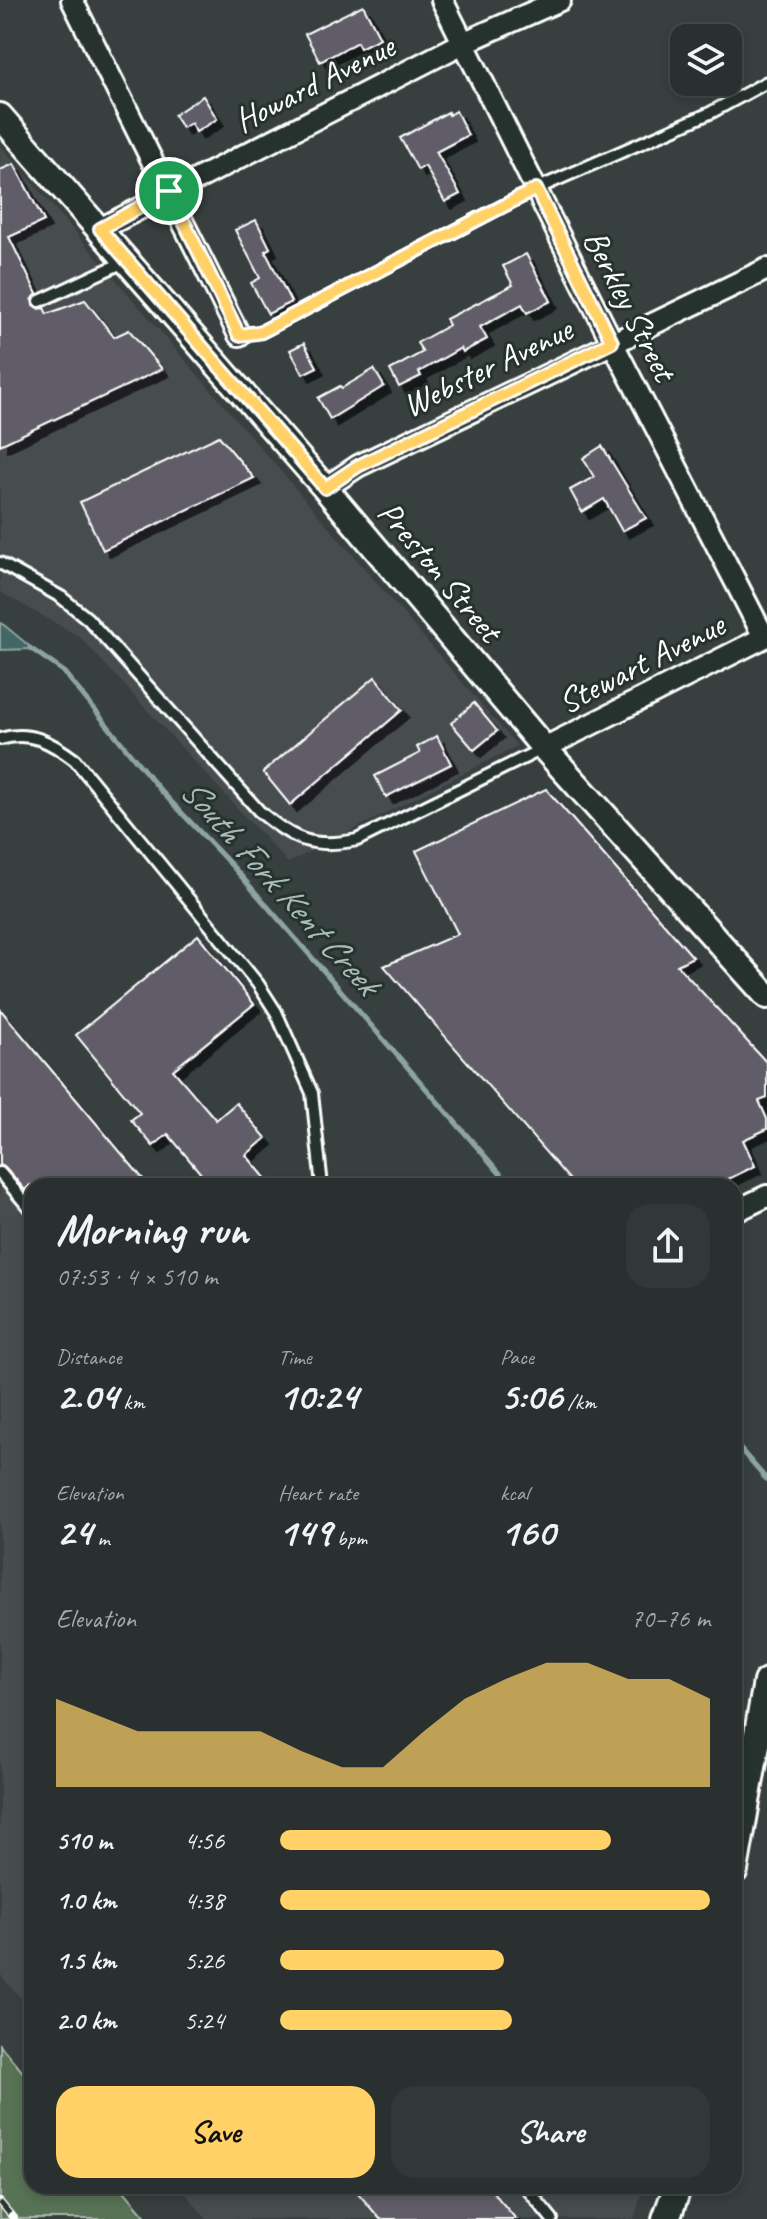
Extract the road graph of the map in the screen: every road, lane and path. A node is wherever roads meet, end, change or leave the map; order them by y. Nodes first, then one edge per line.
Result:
1 (72, 0) edge
2 (442, 0) edge
3 (560, 0) edge
4 (463, 43) junction
5 (767, 82) edge
6 (0, 116) edge
7 (536, 189) junction
8 (169, 191) junction
9 (100, 229) junction
10 (127, 260) junction
11 (767, 269) edge
12 (40, 301) dead end
13 (239, 335) joint
14 (612, 342) junction
15 (325, 488) junction
16 (0, 563) edge
17 (766, 636) edge
18 (0, 739) edge
19 (544, 748) junction
20 (767, 996) edge
21 (0, 1173) edge
22 (321, 1178) edge
23 (767, 1196) edge
24 (24, 1202) edge
25 (742, 1208) edge
26 (767, 1682) edge
27 (742, 1824) edge
28 (532, 2194) edge
29 (675, 2194) edge
30 (552, 2219) edge
31 (666, 2219) edge

1 - 8 street
2 - 4 street, Berkley Street
3 - 4 street, Howard Avenue
4 - 7 street, Berkley Street
4 - 8 street, Howard Avenue
5 - 7 lane
6 - 9 street, Preston Street
7 - 13 lane
7 - 14 street, Berkley Street
8 - 9 street, Howard Avenue
8 - 13 street
9 - 10 street, Preston Street
10 - 12 lane
10 - 15 street, Preston Street
11 - 14 street, Webster Avenue
14 - 15 street, Webster Avenue
14 - 17 street, Berkley Street
15 - 19 street, Preston Street
16 - 19 lane
17 - 19 street, Stewart Avenue
18 - 22 lane
19 - 20 street, Preston Street
21 - 24 lane
23 - 25 street
26 - 27 main road
28 - 30 lane
29 - 31 main road

